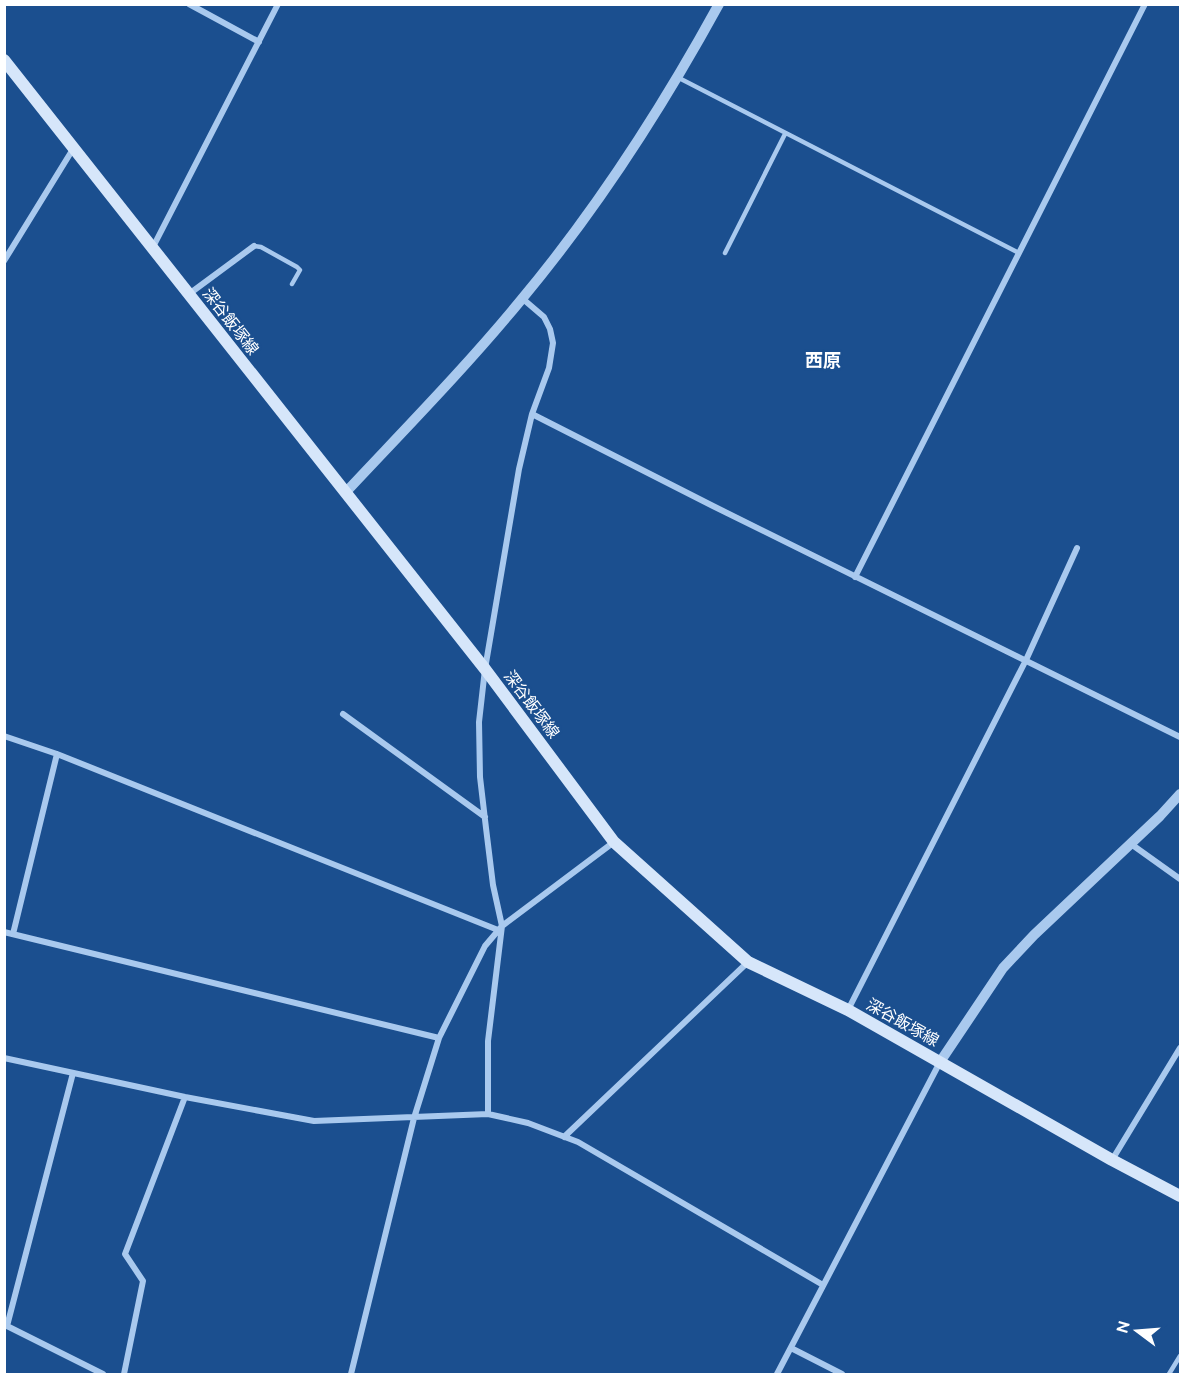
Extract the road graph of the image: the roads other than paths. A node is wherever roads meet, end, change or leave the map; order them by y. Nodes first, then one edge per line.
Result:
1 (189, 4) edge
2 (278, 4) edge
3 (719, 4) edge
4 (1145, 4) edge
5 (259, 42) junction
6 (4, 60) edge
7 (679, 78) junction
8 (785, 135) junction
9 (74, 149) junction
10 (254, 246) joint
11 (152, 247) junction
12 (725, 253) dead end
13 (1019, 253) junction
14 (4, 261) edge
15 (292, 284) dead end
16 (189, 294) junction
17 (523, 299) junction
18 (532, 414) junction
19 (346, 492) junction
20 (1077, 548) dead end
21 (855, 577) junction
22 (1026, 660) junction
23 (484, 669) junction
24 (343, 714) dead end
25 (4, 736) edge
26 (1180, 737) edge
27 (57, 754) junction
28 (1180, 794) edge
29 (485, 817) junction
30 (614, 842) junction
31 (1131, 844) junction
32 (1180, 879) edge
33 (500, 928) junction
34 (4, 932) edge
35 (13, 934) junction
36 (748, 962) junction
37 (848, 1010) junction
38 (440, 1038) junction
39 (1180, 1048) edge
40 (4, 1058) edge
41 (940, 1062) junction
42 (73, 1073) junction
43 (185, 1097) junction
44 (489, 1114) junction
45 (414, 1118) junction
46 (564, 1137) junction
47 (1113, 1160) junction
48 (1180, 1196) edge
49 (823, 1285) junction
50 (6, 1325) edge
51 (791, 1348) junction
52 (1180, 1356) edge
53 (103, 1374) edge
54 (124, 1374) edge
55 (351, 1374) edge
56 (777, 1374) edge
57 (842, 1374) edge
58 (1169, 1374) edge

1 - 5 street
2 - 5 street
3 - 7 street
4 - 13 street
5 - 11 street
6 - 9 main road, 深谷飯塚線
7 - 8 lane
7 - 17 street
8 - 12 lane
8 - 13 lane
9 - 11 main road, 深谷飯塚線
9 - 14 street
10 - 15 lane
10 - 16 street
11 - 16 main road, 深谷飯塚線
13 - 21 street
16 - 19 main road, 深谷飯塚線
17 - 18 street
17 - 19 street
18 - 21 street
18 - 23 street
19 - 23 main road, 深谷飯塚線
20 - 22 street
21 - 22 street
22 - 26 street
22 - 37 street
23 - 29 street
23 - 30 main road, 深谷飯塚線
24 - 29 street
25 - 27 street
27 - 33 street
27 - 35 street
28 - 31 street
29 - 33 street
30 - 33 street
30 - 36 main road, 深谷飯塚線
31 - 32 street
31 - 41 street
33 - 38 street
33 - 44 street
34 - 35 street
35 - 38 street
36 - 37 main road, 深谷飯塚線
36 - 46 street
37 - 41 main road, 深谷飯塚線
38 - 45 street
39 - 47 street
40 - 42 street
41 - 47 main road, 深谷飯塚線
41 - 49 street
42 - 43 street
42 - 50 street
43 - 45 street
43 - 54 street
44 - 45 street
44 - 46 street
45 - 55 street
46 - 49 street
47 - 48 main road, 深谷飯塚線
49 - 51 street
50 - 53 street
51 - 56 street
51 - 57 street
52 - 58 lane

